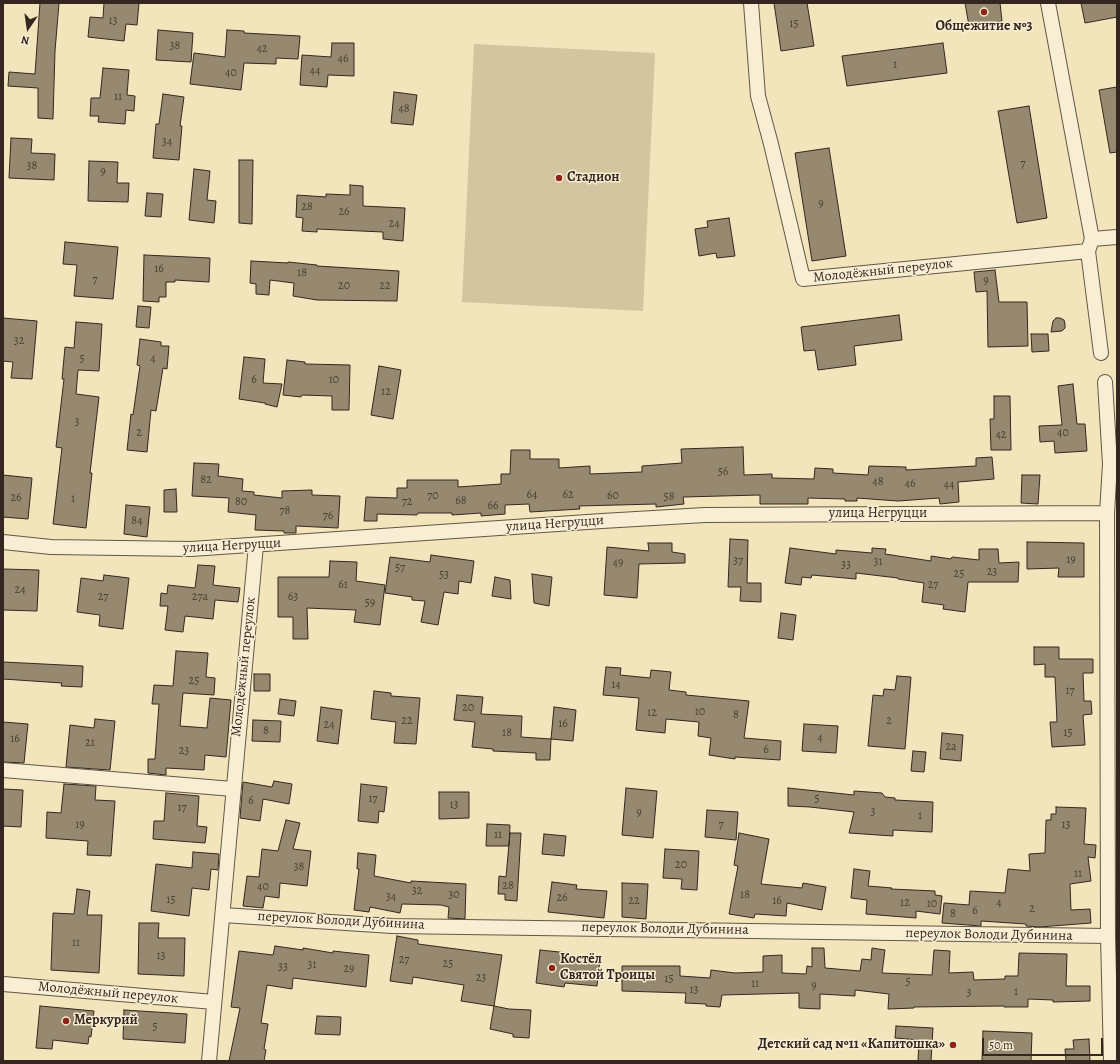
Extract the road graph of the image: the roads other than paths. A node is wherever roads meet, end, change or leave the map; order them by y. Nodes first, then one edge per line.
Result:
1 (751, 3) edge
2 (1048, 3) edge
3 (1117, 237) edge
4 (1090, 245) junction
5 (1101, 353) dead end
6 (1105, 382) dead end
7 (1107, 513) junction
8 (3, 542) edge
9 (256, 545) junction
10 (3, 770) edge
11 (233, 789) junction
12 (223, 915) junction
13 (1108, 936) junction
14 (3, 984) edge
15 (214, 1002) junction
16 (208, 1061) edge
17 (1111, 1061) edge

1 - 4 street, Молодёжный переулок
2 - 4 street
3 - 4 street, Молодёжный переулок
4 - 5 street
6 - 7 street
7 - 9 street, улица Негруцци
7 - 13 street
8 - 9 street, улица Негруцци
9 - 11 street, Молодёжный переулок
10 - 11 street
11 - 12 street, Молодёжный переулок
12 - 13 street, переулок Володи Дубинина
12 - 15 street, Молодёжный переулок
13 - 17 street
14 - 15 street, Молодёжный переулок
15 - 16 street, Молодёжный переулок

